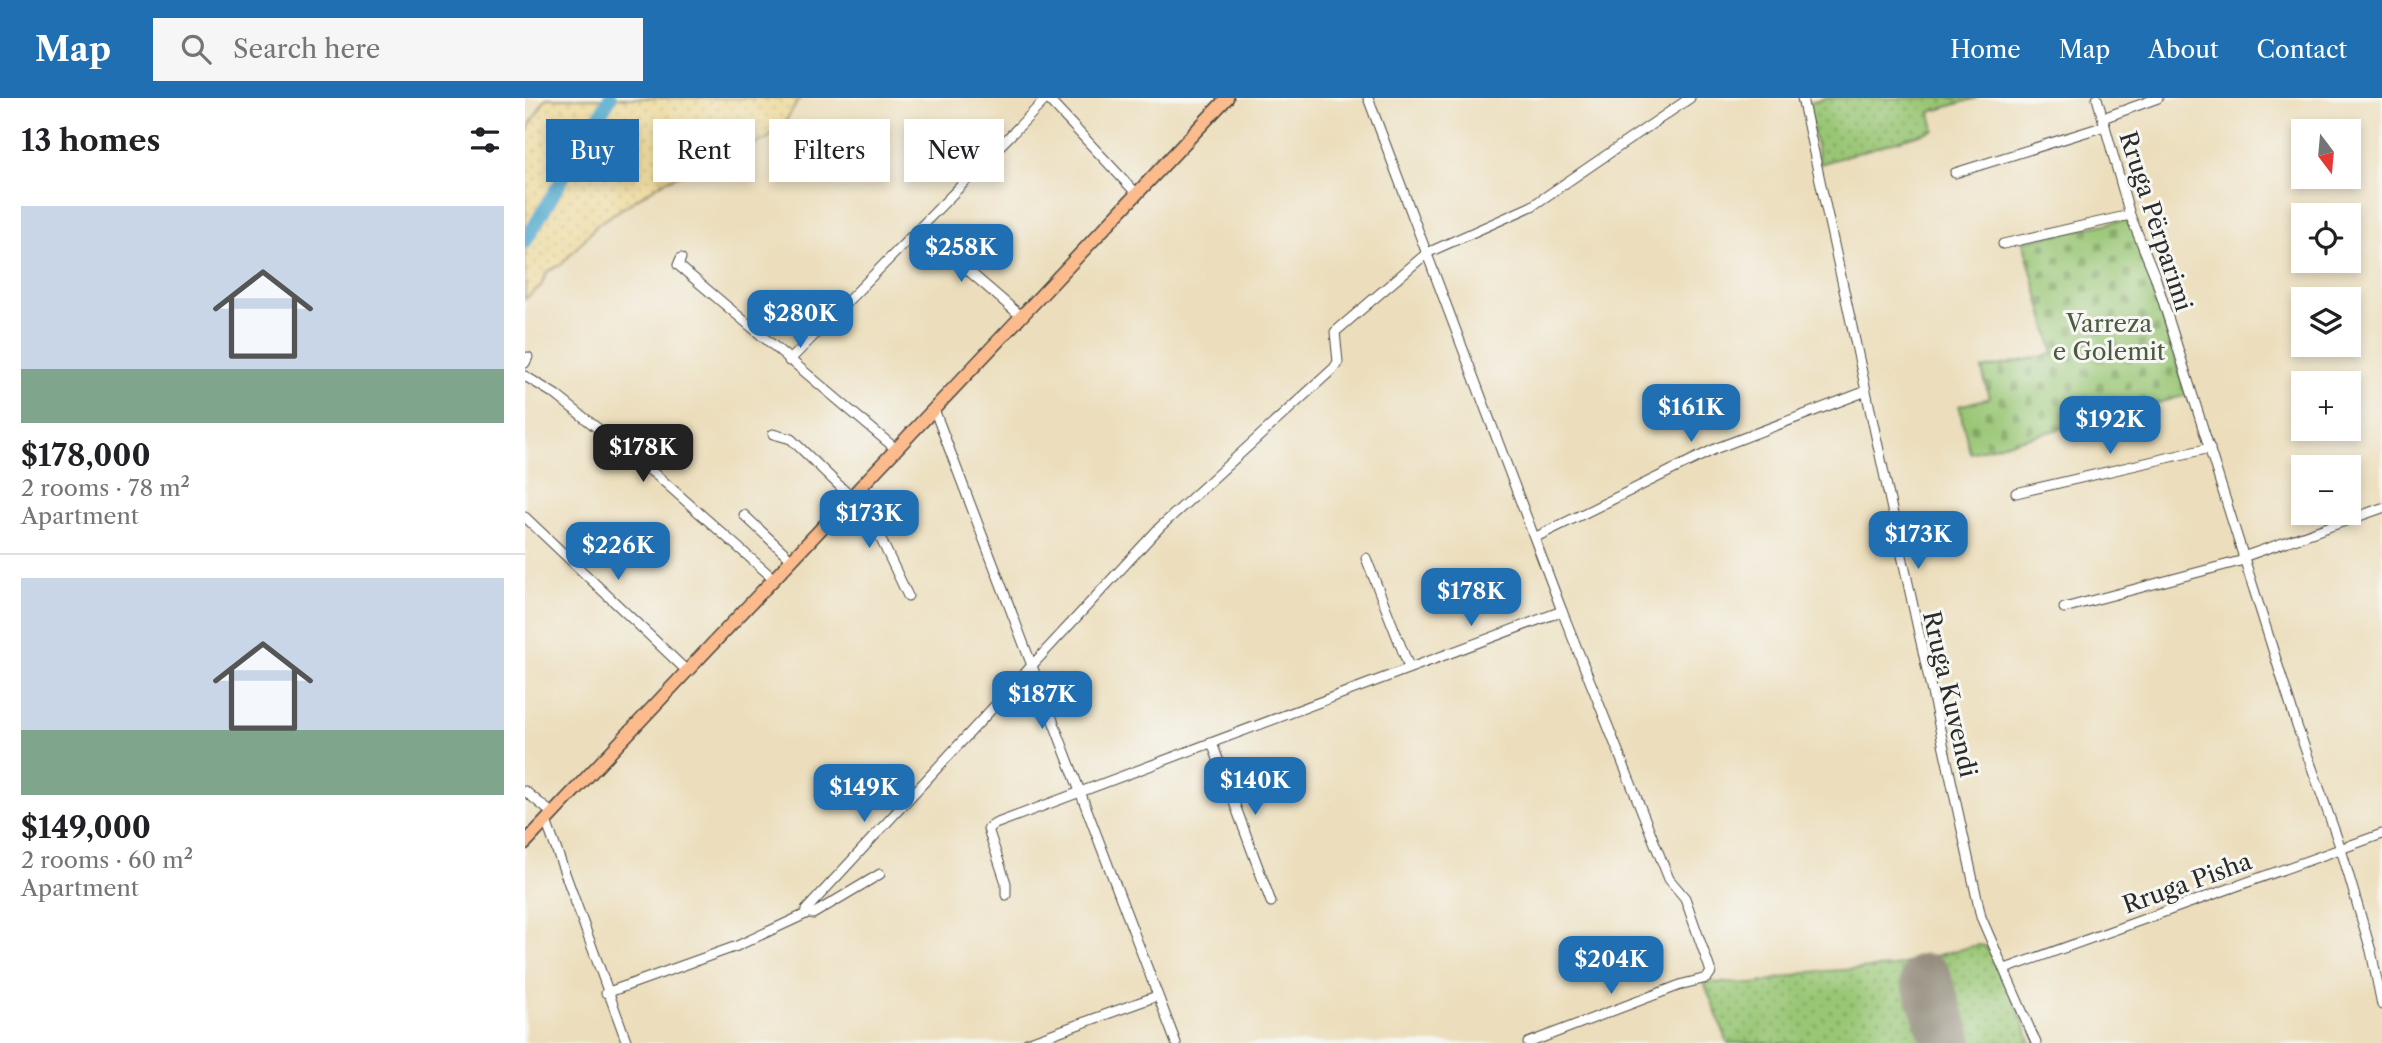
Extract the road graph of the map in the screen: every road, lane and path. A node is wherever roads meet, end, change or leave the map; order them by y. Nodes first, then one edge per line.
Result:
1 (1047, 98) edge
2 (1227, 98) edge
3 (1368, 98) edge
4 (1690, 98) edge
5 (1802, 98) edge
6 (2097, 98) edge
7 (2158, 98) edge
8 (2104, 122) junction
9 (1955, 173) dead end
10 (1137, 194) junction
11 (2130, 215) junction
12 (920, 229) junction
13 (2003, 244) dead end
14 (1427, 253) junction
15 (681, 257) dead end
16 (1021, 316) junction
17 (789, 361) junction
18 (525, 376) edge
19 (1864, 392) junction
20 (934, 409) junction
21 (773, 434) dead end
22 (2210, 448) junction
23 (896, 449) junction
24 (2016, 493) dead end
25 (855, 494) junction
26 (2382, 508) edge
27 (744, 515) dead end
28 (525, 517) edge
29 (1536, 537) junction
30 (1366, 558) dead end
31 (2244, 559) junction
32 (792, 560) junction
33 (774, 579) junction
34 (908, 596) dead end
35 (2064, 608) dead end
36 (1562, 611) junction
37 (1033, 666) junction
38 (1409, 667) junction
39 (687, 671) junction
40 (1212, 743) junction
41 (525, 791) edge
42 (1081, 792) junction
43 (549, 818) junction
44 (2382, 834) edge
45 (525, 843) edge
46 (2341, 849) junction
47 (880, 874) dead end
48 (1006, 895) dead end
49 (1271, 902) dead end
50 (808, 913) junction
51 (2005, 969) junction
52 (606, 993) junction
53 (1157, 996) junction
54 (2382, 1005) edge
55 (627, 1043) edge
56 (1027, 1043) edge
57 (1175, 1043) edge
58 (1528, 1043) edge
59 (2036, 1043) edge

1 - 10 street
1 - 12 street
2 - 10 main road
3 - 14 street
4 - 14 street
5 - 19 street, Rruga Kuvendi
6 - 8 street, Rruga Përparimi
7 - 8 street
8 - 9 street, Rruga Përparimi
8 - 11 street, Rruga Përparimi
10 - 16 main road
11 - 13 street
11 - 22 street, Rruga Përparimi
12 - 16 street
12 - 17 street
14 - 29 street
14 - 37 street
15 - 17 street
16 - 20 main road
17 - 23 street
18 - 33 street
19 - 29 street
19 - 51 street, Rruga Kuvendi
20 - 23 main road
20 - 37 street
21 - 25 street
22 - 24 street
22 - 31 street, Rruga Përparimi
23 - 25 main road
25 - 32 main road
25 - 34 street
26 - 31 street
27 - 32 street
28 - 39 street
29 - 36 street
30 - 38 street
31 - 35 street
31 - 46 street, Rruga Përparimi
32 - 33 main road
33 - 39 main road
36 - 38 street
36 - 58 street
37 - 42 street
37 - 50 street
38 - 40 street
39 - 43 main road
40 - 42 street
40 - 49 street
41 - 43 street
42 - 48 street
42 - 53 street
43 - 45 main road
43 - 52 street
44 - 46 street, Rruga Pisha
46 - 51 street, Rruga Pisha
46 - 54 street, Rruga Përparimi
47 - 50 street
50 - 52 street
51 - 59 street, Rruga Kuvendi
52 - 55 street
53 - 56 street
53 - 57 street

